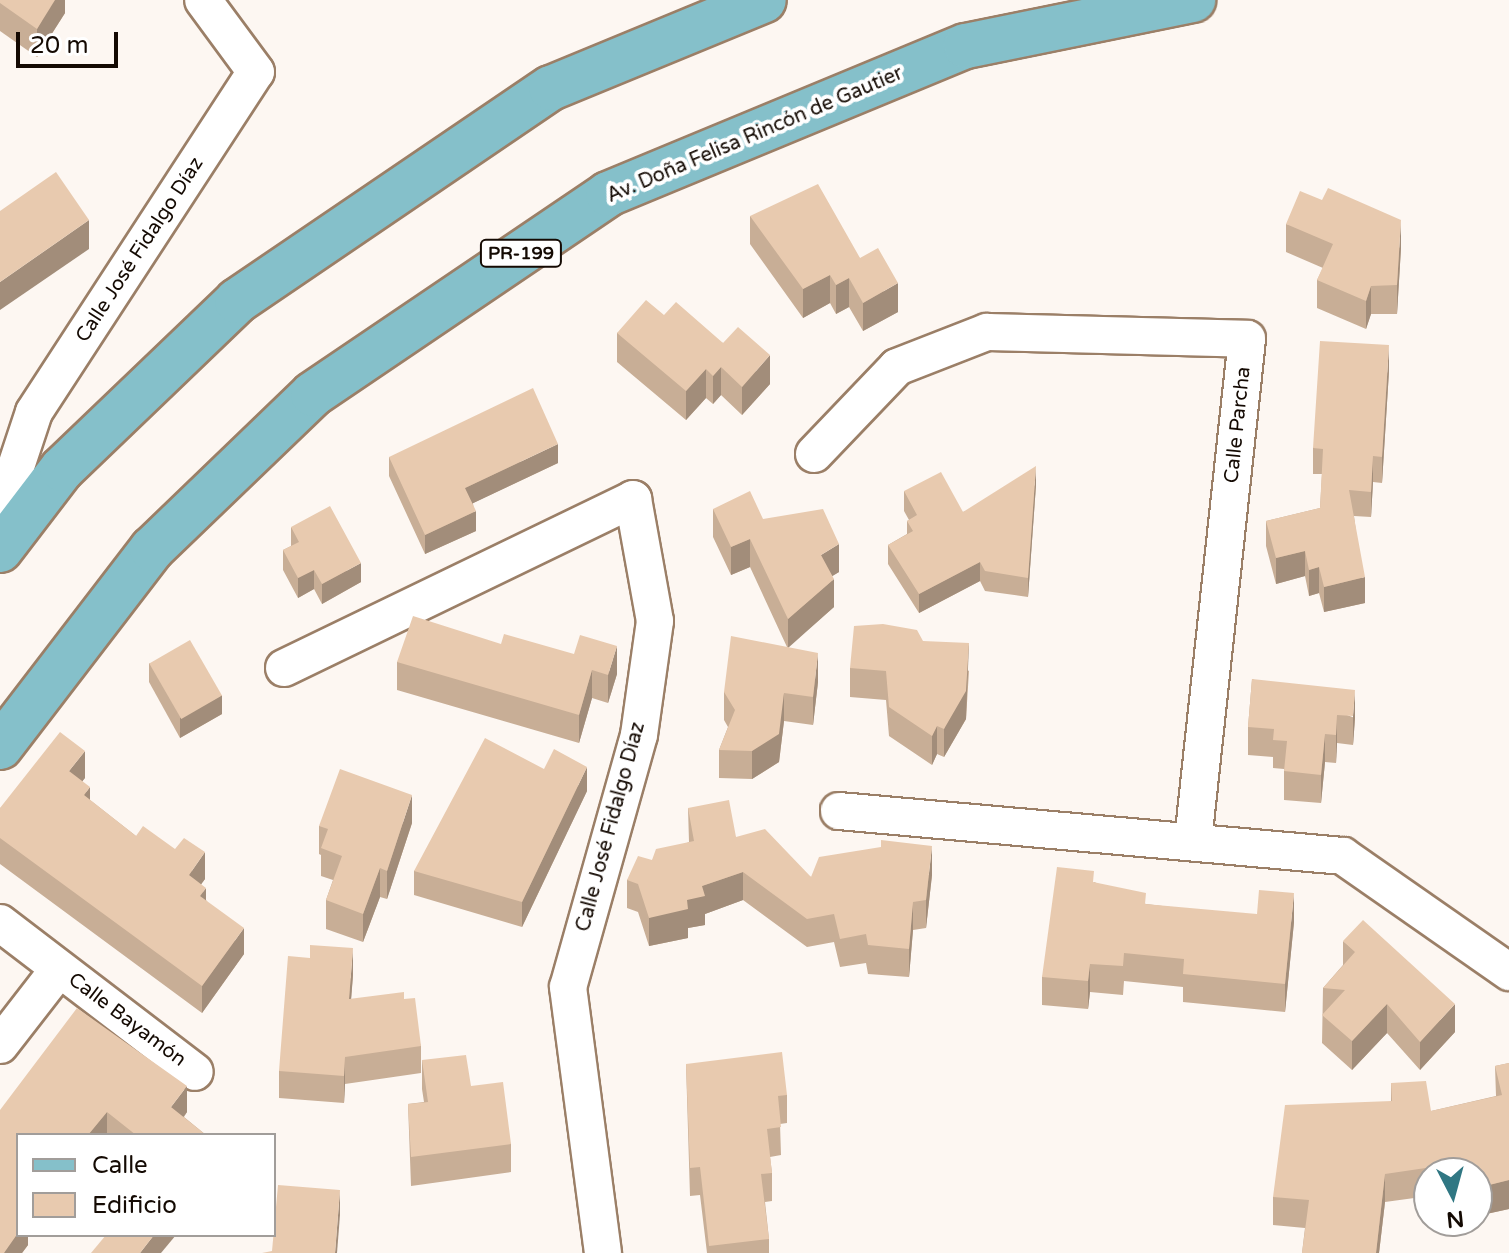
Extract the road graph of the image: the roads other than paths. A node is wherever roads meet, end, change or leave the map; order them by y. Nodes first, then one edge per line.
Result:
1 (203, 0) edge
2 (764, 0) edge
3 (1193, 0) edge
4 (814, 454) dead end
5 (0, 515) edge
6 (0, 550) edge
7 (284, 668) dead end
8 (0, 747) edge
9 (839, 811) dead end
10 (1193, 841) junction
11 (0, 923) edge
12 (59, 969) junction
13 (1509, 972) edge
14 (0, 1045) edge
15 (195, 1072) dead end
16 (603, 1253) edge

1 - 5 street, Calle José Fidalgo Díaz
2 - 6 main road
3 - 8 main road, Av. Doña Felisa Rincón de Gautier / PR-199
4 - 10 street, Calle Parcha
7 - 16 street, Calle José Fidalgo Díaz
9 - 10 street
10 - 13 street
11 - 12 street, Calle Bayamón
12 - 14 street, Calle Bayamón
12 - 15 street, Calle Bayamón

